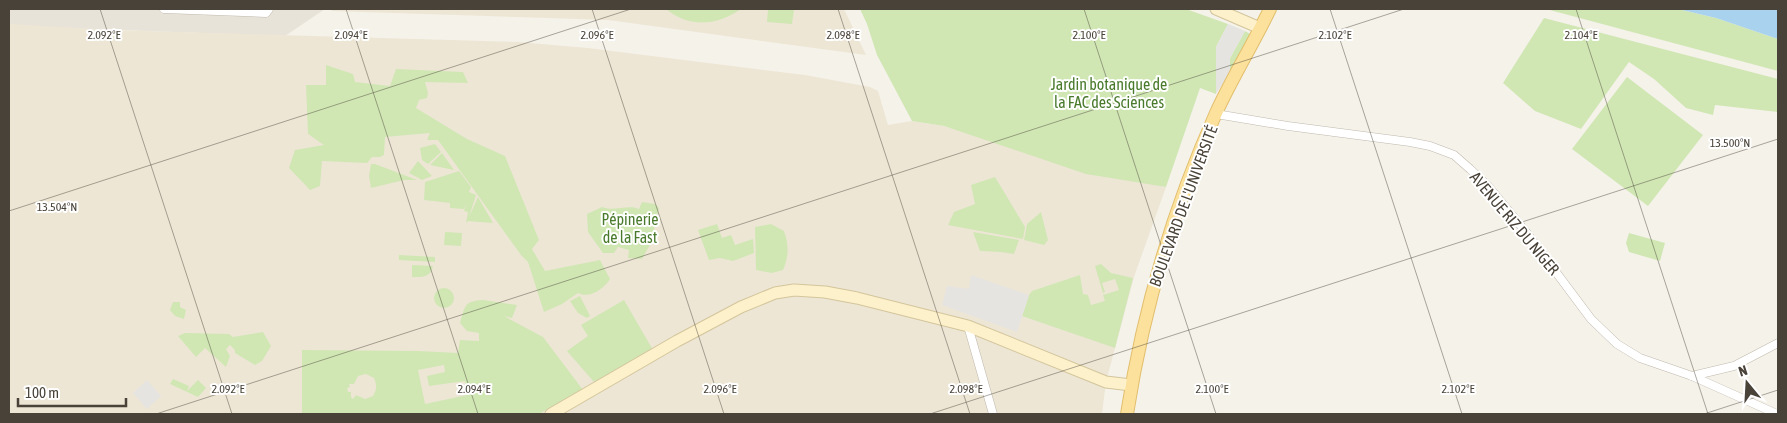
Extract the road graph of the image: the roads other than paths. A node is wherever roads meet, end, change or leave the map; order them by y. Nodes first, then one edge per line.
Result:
1 (164, 9) edge
2 (181, 9) edge
3 (269, 9) edge
4 (1216, 9) edge
5 (1270, 9) edge
6 (1260, 28) junction
7 (1216, 114) junction
8 (968, 326) junction
9 (1778, 343) edge
10 (1692, 376) junction
11 (1131, 385) junction
12 (550, 414) edge
13 (993, 414) edge
14 (1127, 414) edge
15 (1778, 414) edge

1 - 2 street
2 - 3 street
4 - 6 street
5 - 6 main road, BOULEVARD DE L'UNIVERSITÉ
6 - 7 main road, BOULEVARD DE L'UNIVERSITÉ
7 - 10 street, AVENUE RIZ DU NIGER
7 - 11 main road, BOULEVARD DE L'UNIVERSITÉ
8 - 11 street
8 - 12 street
8 - 13 street
9 - 10 street
10 - 15 street, AVENUE RIZ DU NIGER
11 - 14 main road, BOULEVARD DE L'UNIVERSITÉ

